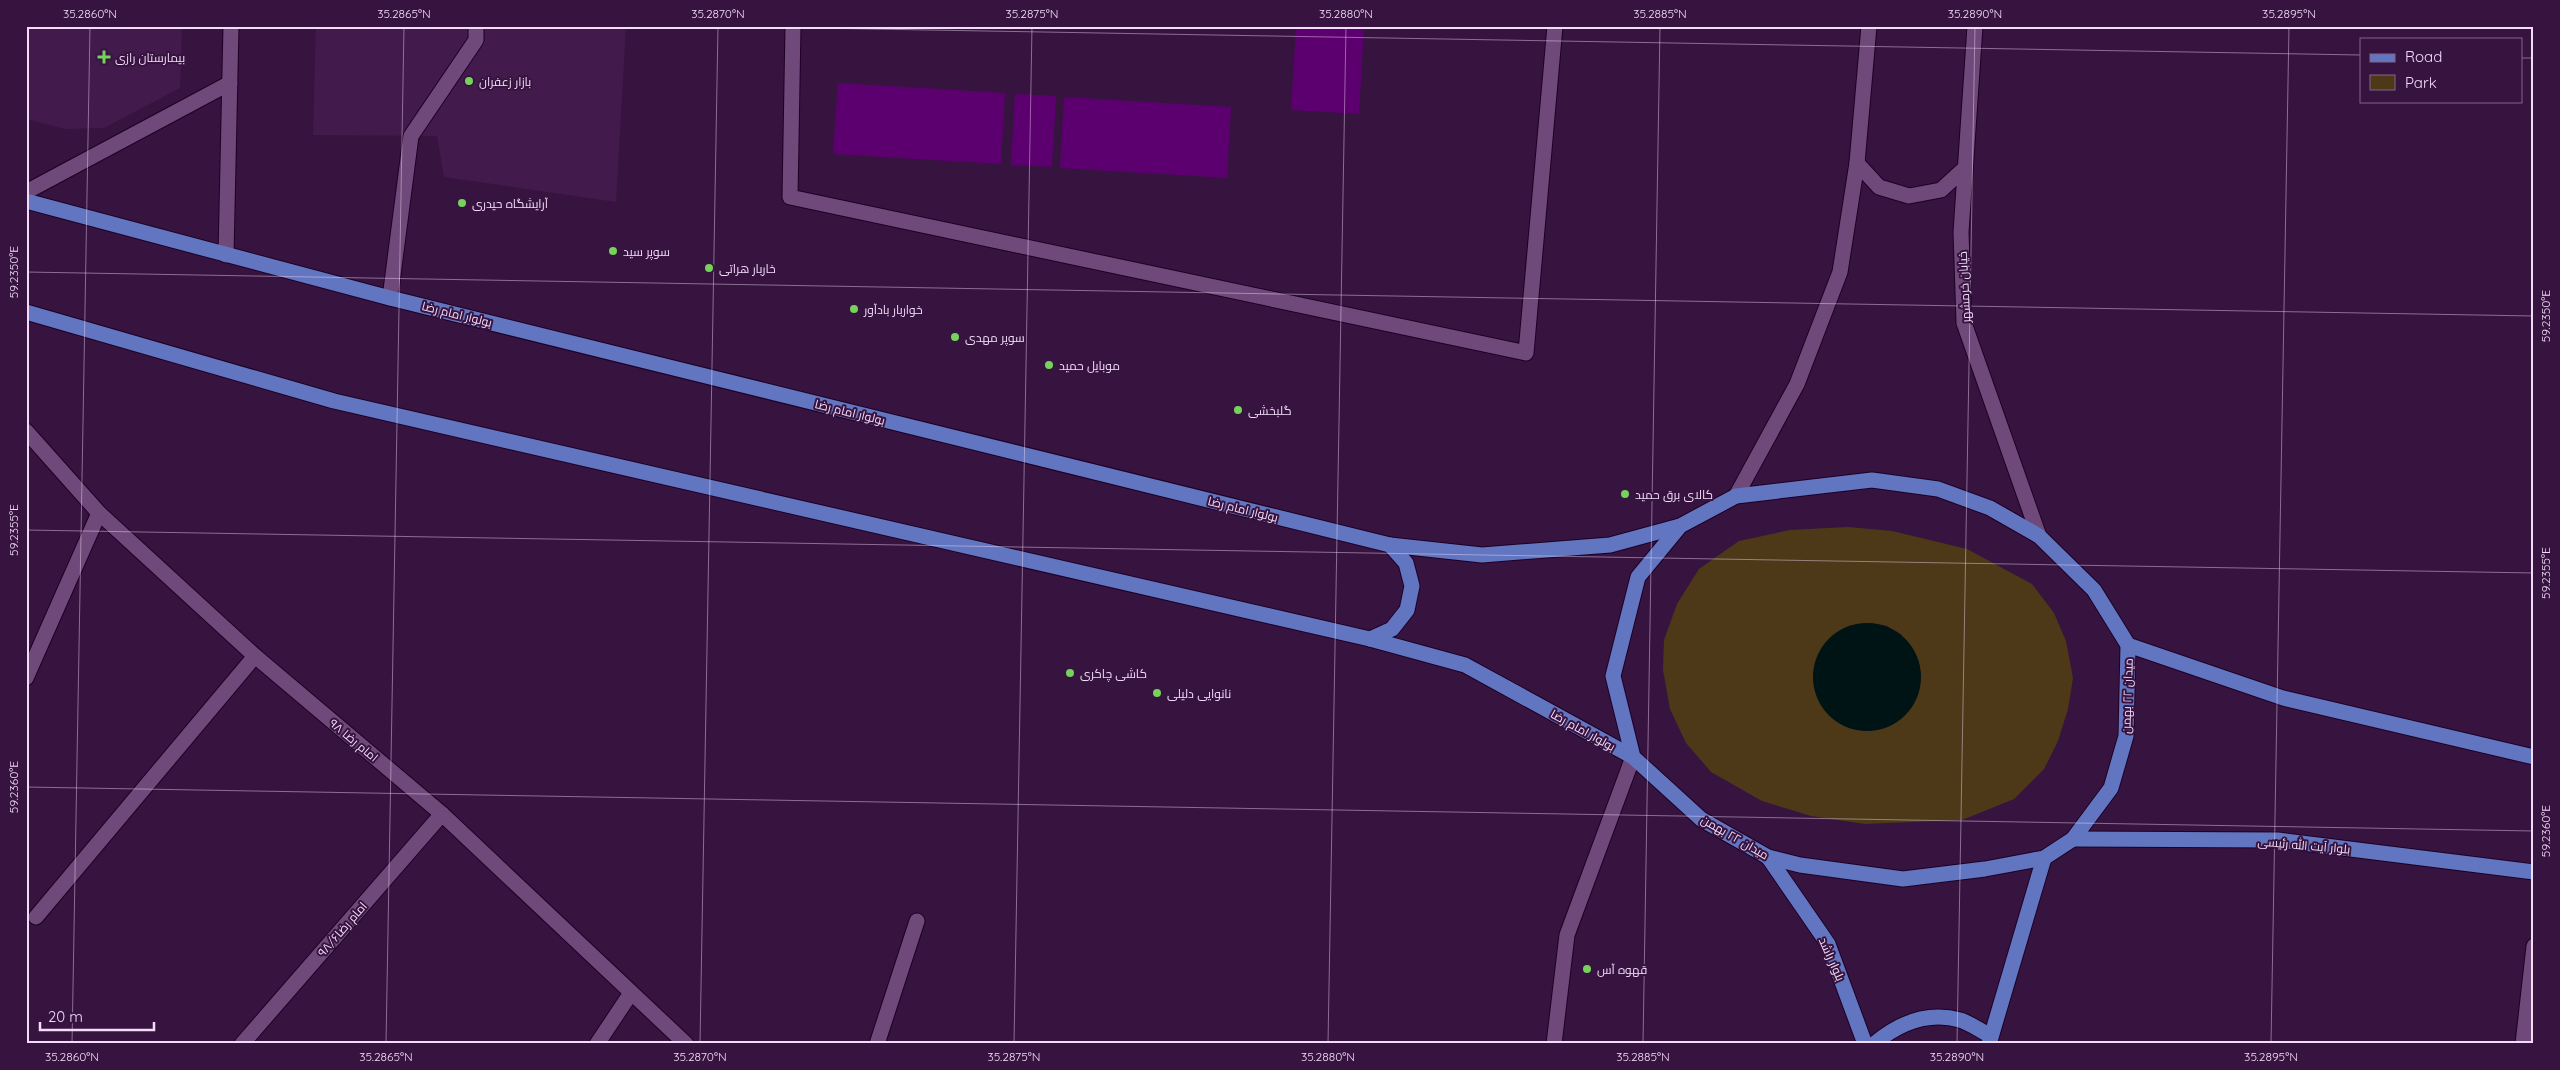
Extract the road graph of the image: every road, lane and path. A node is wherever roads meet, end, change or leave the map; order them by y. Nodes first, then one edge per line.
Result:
1 (231, 26) edge
2 (476, 26) edge
3 (793, 26) edge
4 (1555, 26) edge
5 (1870, 26) edge
6 (1976, 26) edge
7 (230, 84) junction
8 (1857, 163) junction
9 (1964, 168) junction
10 (26, 192) edge
11 (26, 201) edge
12 (226, 255) junction
13 (390, 298) junction
14 (26, 312) edge
15 (26, 431) edge
16 (1736, 496) junction
17 (99, 514) junction
18 (1680, 526) junction
19 (2038, 536) junction
20 (1390, 545) junction
21 (1370, 639) junction
22 (2128, 645) junction
23 (254, 656) junction
24 (26, 678) edge
25 (1633, 757) junction
26 (2534, 757) edge
27 (442, 814) junction
28 (2074, 839) junction
29 (1768, 857) junction
30 (2044, 858) junction
31 (2534, 872) edge
32 (36, 917) dead end
33 (916, 921) dead end
34 (2534, 946) edge
35 (631, 993) junction
36 (1990, 1040) edge
37 (242, 1044) edge
38 (597, 1044) edge
39 (686, 1044) edge
40 (877, 1044) edge
41 (1554, 1044) edge
42 (1865, 1044) edge
43 (1874, 1044) edge
44 (2523, 1044) edge

1 - 7 street
2 - 13 street
3 - 4 street
5 - 8 street
6 - 9 street, خیابان خرمشهر
7 - 10 street
7 - 12 street
8 - 9 street
8 - 16 street
9 - 19 street, خیابان خرمشهر
11 - 12 main road, بولوار امام رضا
12 - 13 main road, بولوار امام رضا
13 - 20 main road, بولوار امام رضا
14 - 21 main road, بولوار امام رضا
15 - 17 street, امام رضا ۹۸
16 - 18 main road, میدان ۲۲ بهمن
16 - 19 main road, میدان ۲۲ بهمن
17 - 23 street, امام رضا ۹۸
17 - 24 street
18 - 20 main road, بولوار امام رضا
18 - 25 main road, میدان ۲۲ بهمن
19 - 22 main road, میدان ۲۲ بهمن
20 - 21 main road
21 - 25 main road, بولوار امام رضا
22 - 26 main road
22 - 28 main road, میدان ۲۲ بهمن
23 - 27 street, امام رضا ۹۸
23 - 32 street
25 - 29 main road, میدان ۲۲ بهمن
25 - 41 street
27 - 35 street, امام رضا ۹۸
27 - 37 street, امام رضا۹۸/۶
28 - 30 main road, میدان ۲۲ بهمن
28 - 31 main road, بلوار آیت الله رئیسی
29 - 30 main road, میدان ۲۲ بهمن
29 - 42 main road, بلوار راشد
30 - 36 main road
33 - 40 street
34 - 44 street
35 - 38 street
35 - 39 street, امام رضا ۹۸
36 - 43 main road

